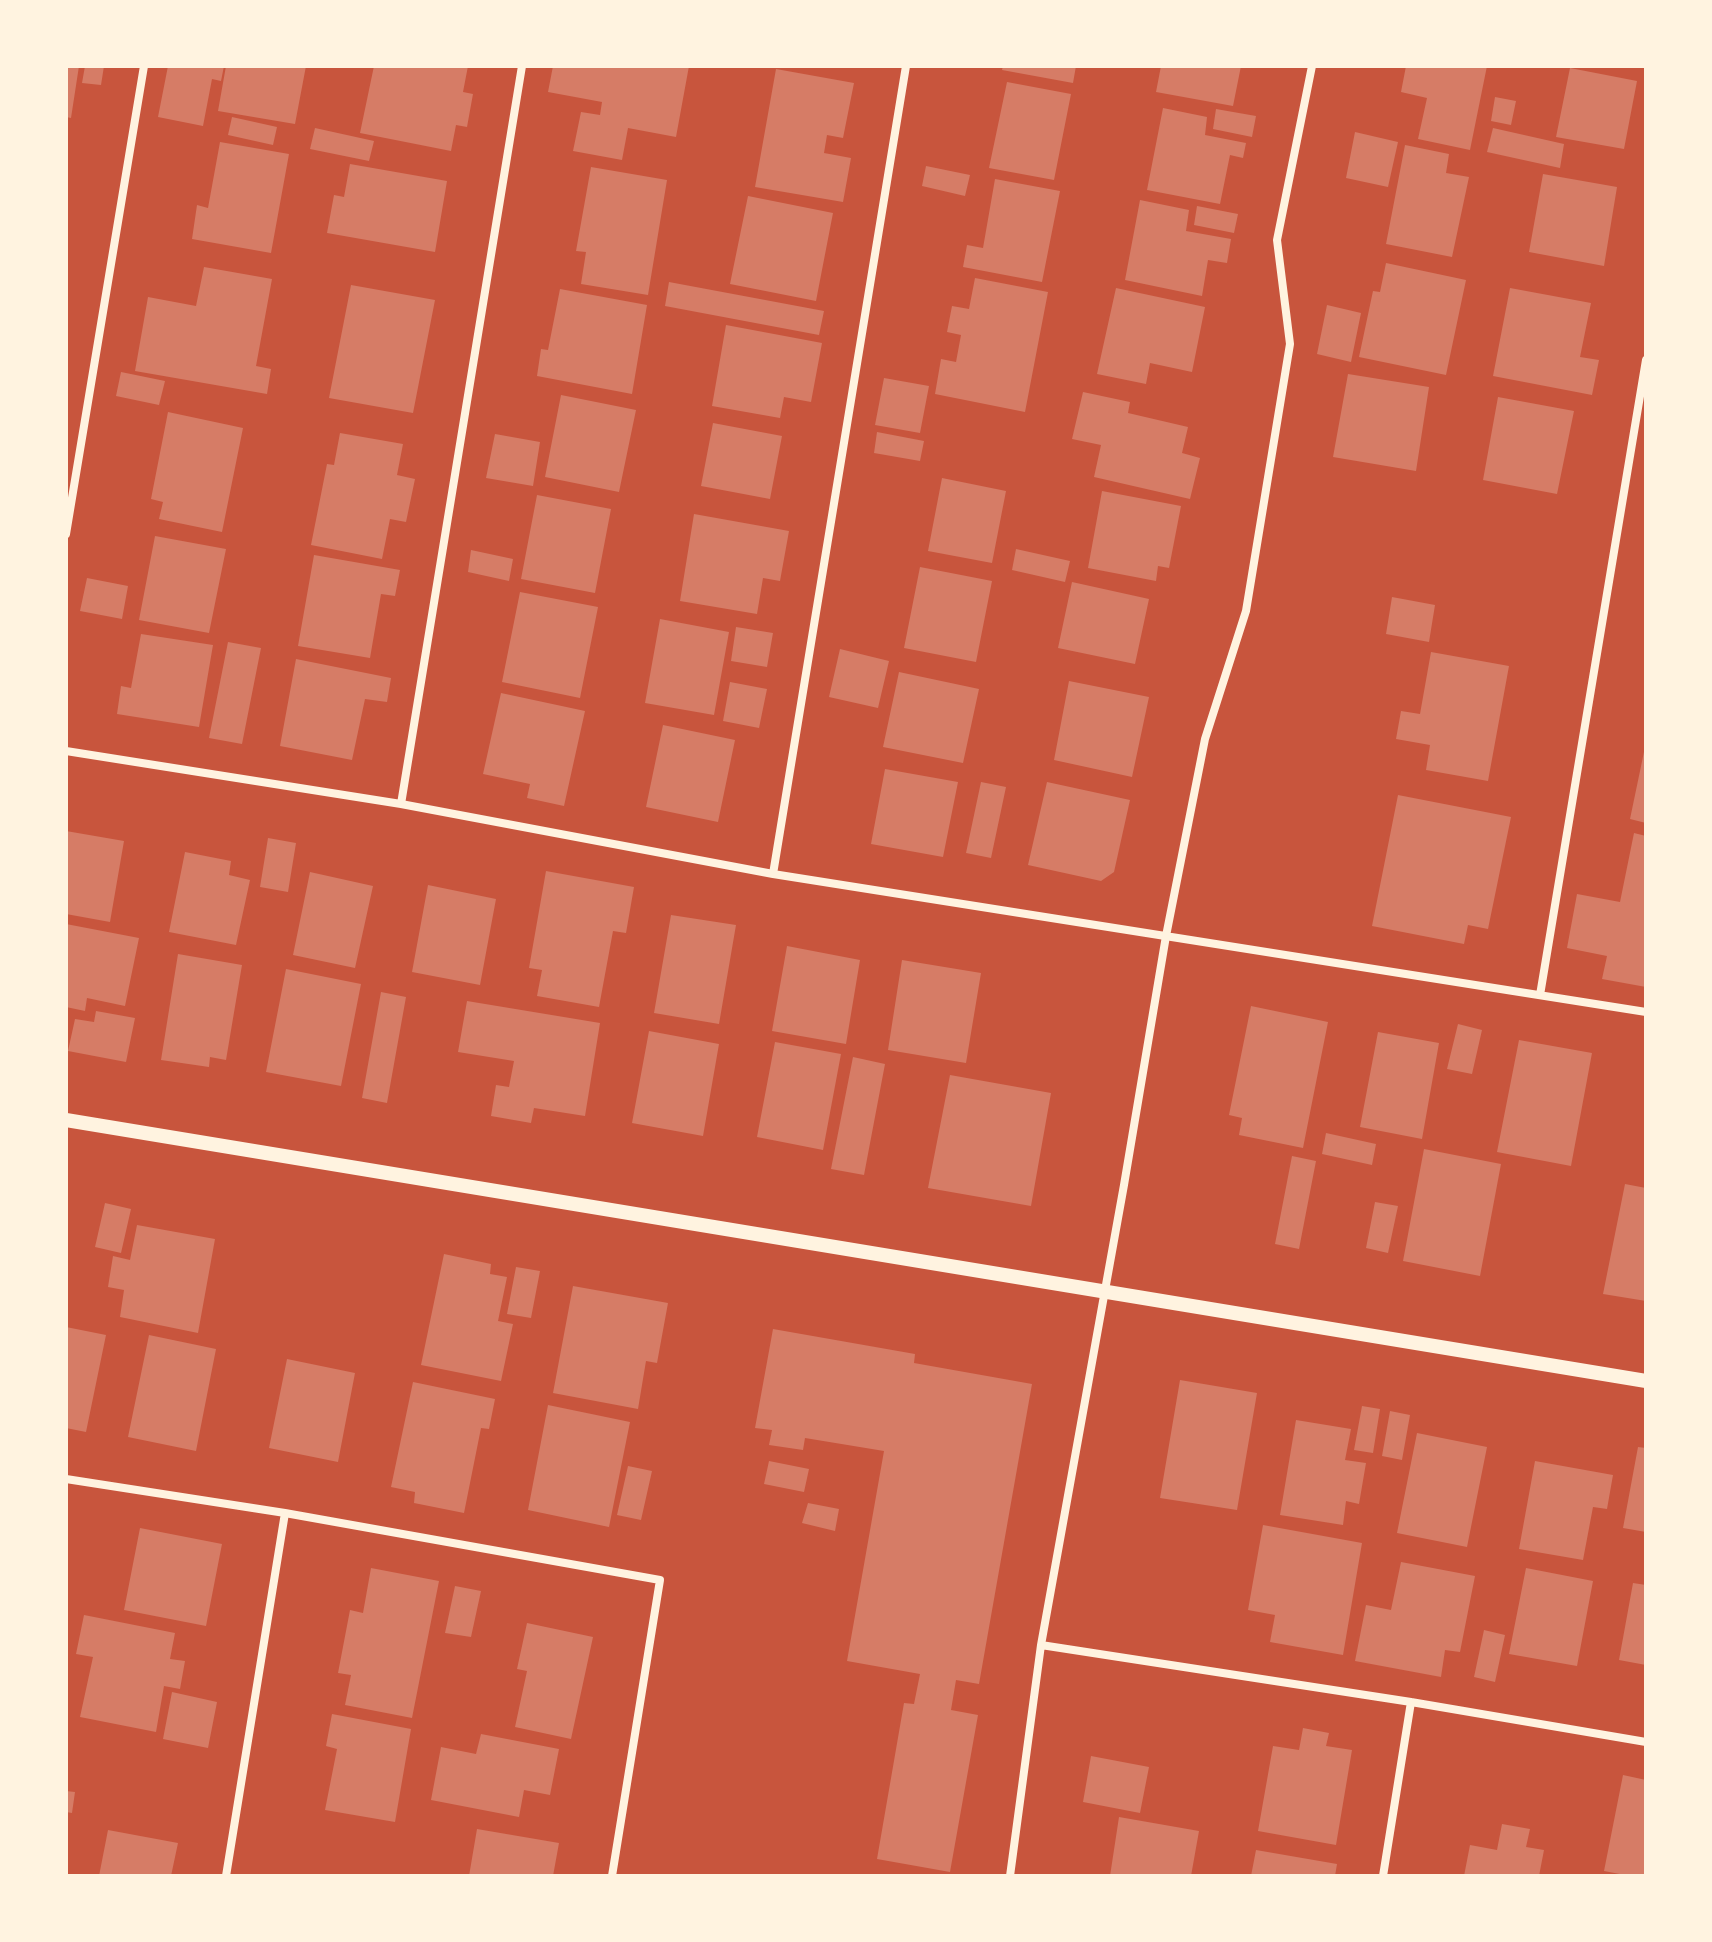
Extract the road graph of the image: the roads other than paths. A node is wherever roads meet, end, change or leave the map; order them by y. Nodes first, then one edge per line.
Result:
1 (144, 66) edge
2 (522, 66) edge
3 (906, 66) edge
4 (1312, 66) edge
5 (1646, 360) edge
6 (66, 534) edge
7 (66, 751) edge
8 (401, 804) junction
9 (773, 874) junction
10 (1166, 936) junction
11 (1540, 995) junction
12 (1646, 1012) edge
13 (66, 1120) edge
14 (1104, 1292) junction
15 (1646, 1381) edge
16 (66, 1479) edge
17 (285, 1513) junction
18 (1041, 1645) junction
19 (1411, 1702) junction
20 (1646, 1742) edge
21 (226, 1876) edge
22 (612, 1876) edge
23 (1010, 1876) edge
24 (1383, 1876) edge

1 - 6 street
2 - 8 street
3 - 9 street
4 - 10 street
5 - 11 street
7 - 8 street
8 - 9 street
9 - 10 street
10 - 11 street
10 - 14 street
11 - 12 street
13 - 14 street
14 - 15 street
14 - 18 street
16 - 17 street
17 - 21 street
17 - 22 street
18 - 19 street
18 - 23 street
19 - 20 street
19 - 24 street

